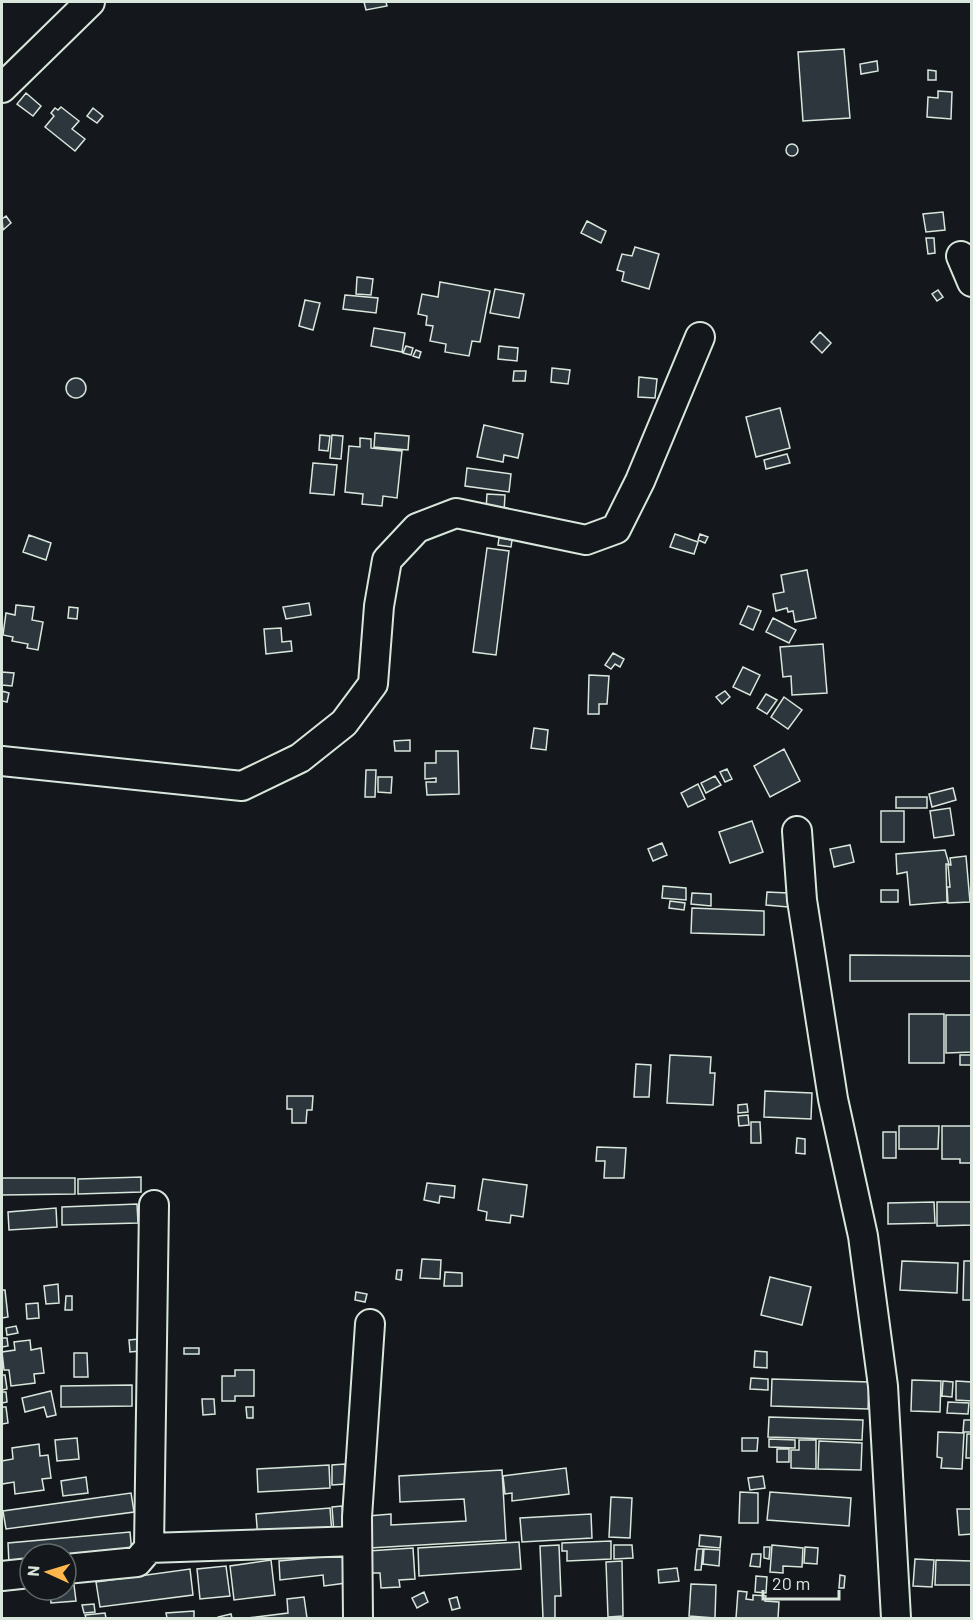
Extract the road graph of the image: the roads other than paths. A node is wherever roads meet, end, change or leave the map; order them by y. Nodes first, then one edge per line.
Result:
1 (90, 2) edge
2 (2, 88) edge
3 (700, 337) dead end
4 (2, 760) edge
5 (797, 831) dead end
6 (154, 1205) dead end
7 (370, 1324) dead end
8 (357, 1541) junction
9 (149, 1548) junction
10 (78, 1568) edge
11 (18, 1574) edge
12 (2, 1576) edge
13 (358, 1618) edge
14 (896, 1618) edge

1 - 2 street
3 - 4 street
5 - 14 street
6 - 9 street
7 - 8 street
8 - 9 street
8 - 13 street
9 - 10 street
11 - 12 street

